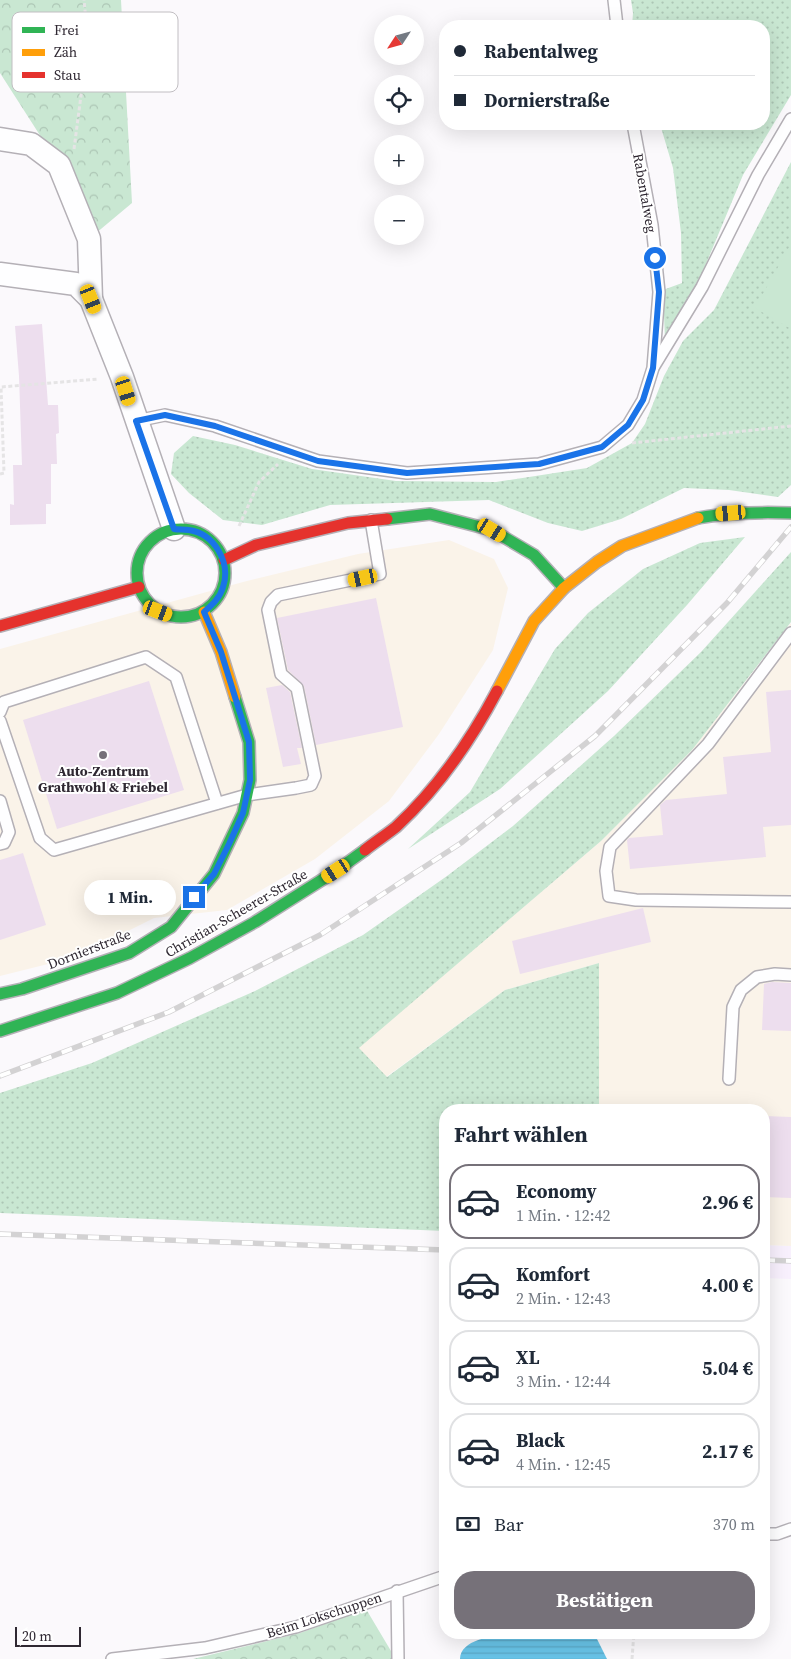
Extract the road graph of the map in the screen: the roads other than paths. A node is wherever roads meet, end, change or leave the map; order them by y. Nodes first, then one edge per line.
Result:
1 (614, 0) edge
2 (616, 20) edge
3 (791, 119) edge
4 (634, 130) edge
5 (791, 132) edge
6 (0, 139) edge
7 (777, 142) junction
8 (0, 274) edge
9 (91, 299) junction
10 (653, 368) junction
11 (136, 421) junction
12 (791, 513) edge
13 (371, 520) junction
14 (174, 529) junction
15 (224, 560) junction
16 (139, 587) junction
17 (564, 588) junction
18 (204, 612) junction
19 (0, 626) edge
20 (791, 633) edge
21 (2, 707) edge
22 (0, 720) edge
23 (247, 795) junction
24 (0, 802) edge
25 (217, 803) junction
26 (0, 844) edge
27 (791, 902) edge
28 (791, 975) edge
29 (0, 994) edge
30 (0, 1031) edge
31 (729, 1078) dead end
32 (791, 1529) edge
33 (770, 1534) edge
34 (439, 1578) edge
35 (397, 1591) junction
36 (112, 1659) edge
37 (398, 1659) edge

1 - 2 lane
3 - 7 lane
4 - 10 lane, Rabentalweg
5 - 7 lane
6 - 9 street
7 - 10 lane
8 - 9 street
9 - 11 street
10 - 11 lane
11 - 14 street
12 - 17 street, Christian-Scheerer-Straße
13 - 15 street
13 - 17 street
13 - 23 lane
14 - 15 street
14 - 16 street
15 - 18 street
16 - 18 street
16 - 19 street
17 - 30 street, Christian-Scheerer-Straße
18 - 23 street, Dornierstraße
20 - 27 lane
21 - 25 lane
22 - 25 lane
23 - 25 lane
23 - 29 street, Dornierstraße
24 - 26 lane
28 - 31 lane
32 - 33 lane
34 - 35 lane, Beim Lokschuppen
35 - 36 lane, Beim Lokschuppen
35 - 37 lane

